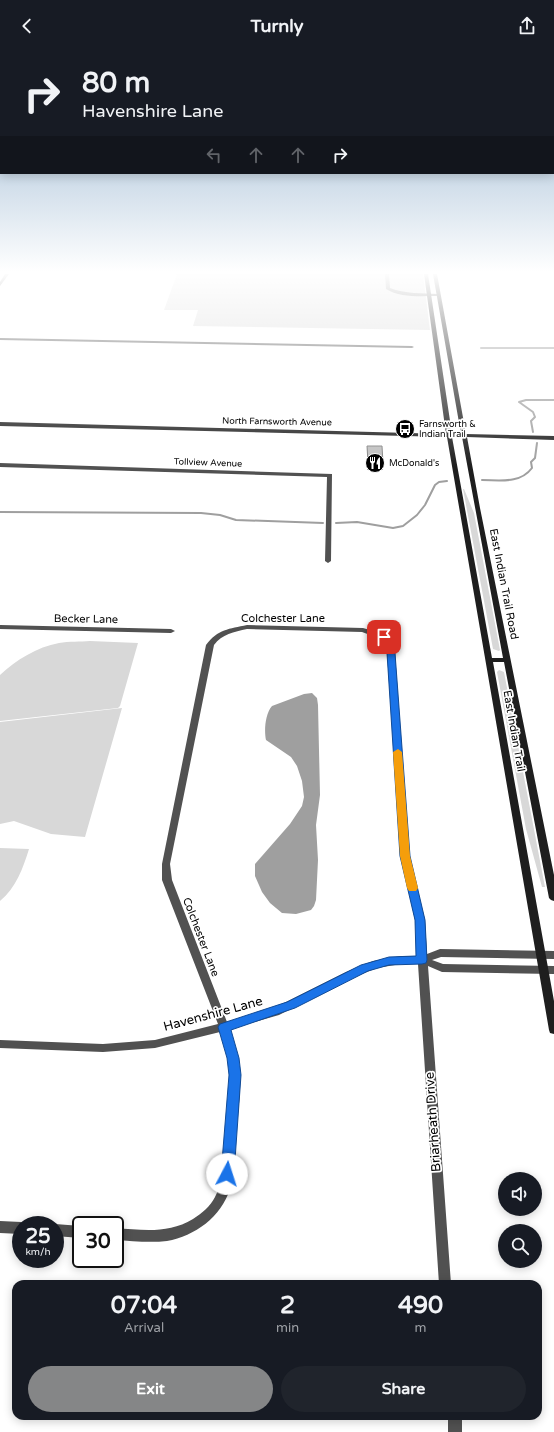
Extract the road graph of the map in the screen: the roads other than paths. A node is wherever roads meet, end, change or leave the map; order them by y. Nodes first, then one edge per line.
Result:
1 (435, 338) edge
2 (446, 338) edge
3 (0, 339) edge
4 (412, 347) dead end
5 (0, 424) edge
6 (450, 435) junction
7 (463, 436) junction
8 (554, 438) edge
9 (0, 465) edge
10 (328, 562) dead end
11 (0, 627) edge
12 (171, 631) dead end
13 (489, 660) junction
14 (507, 660) junction
15 (554, 898) edge
16 (540, 955) junction
17 (554, 955) edge
18 (422, 960) junction
19 (544, 970) junction
20 (554, 970) edge
21 (224, 1027) junction
22 (554, 1030) edge
23 (0, 1044) edge
24 (0, 1227) edge
25 (12, 1228) edge
26 (124, 1234) edge
27 (445, 1280) edge
28 (455, 1420) edge
29 (455, 1432) edge

1 - 6 main road
2 - 7 main road, East Indian Trail Road
3 - 4 street
5 - 6 main road, North Farnsworth Avenue
6 - 7 main road, North Farnsworth Avenue
6 - 13 main road, East Indian Trail
7 - 8 main road, North Farnsworth Avenue
7 - 14 main road, East Indian Trail Road
9 - 10 street, Tollview Avenue
11 - 12 street, Becker Lane
13 - 14 main road
13 - 16 main road, East Indian Trail
14 - 15 main road, East Indian Trail Road
16 - 17 street, Havenshire Lane
16 - 18 street, Havenshire Lane
16 - 19 main road, East Indian Trail
18 - 19 street, Havenshire Lane
18 - 21 street, Havenshire Lane
18 - 21 street, Colchester Lane
18 - 27 street, Briarheath Drive
19 - 20 street, Havenshire Lane
19 - 22 main road, East Indian Trail
21 - 23 street, Havenshire Lane
21 - 26 street, Colchester Lane
24 - 25 street
28 - 29 street

